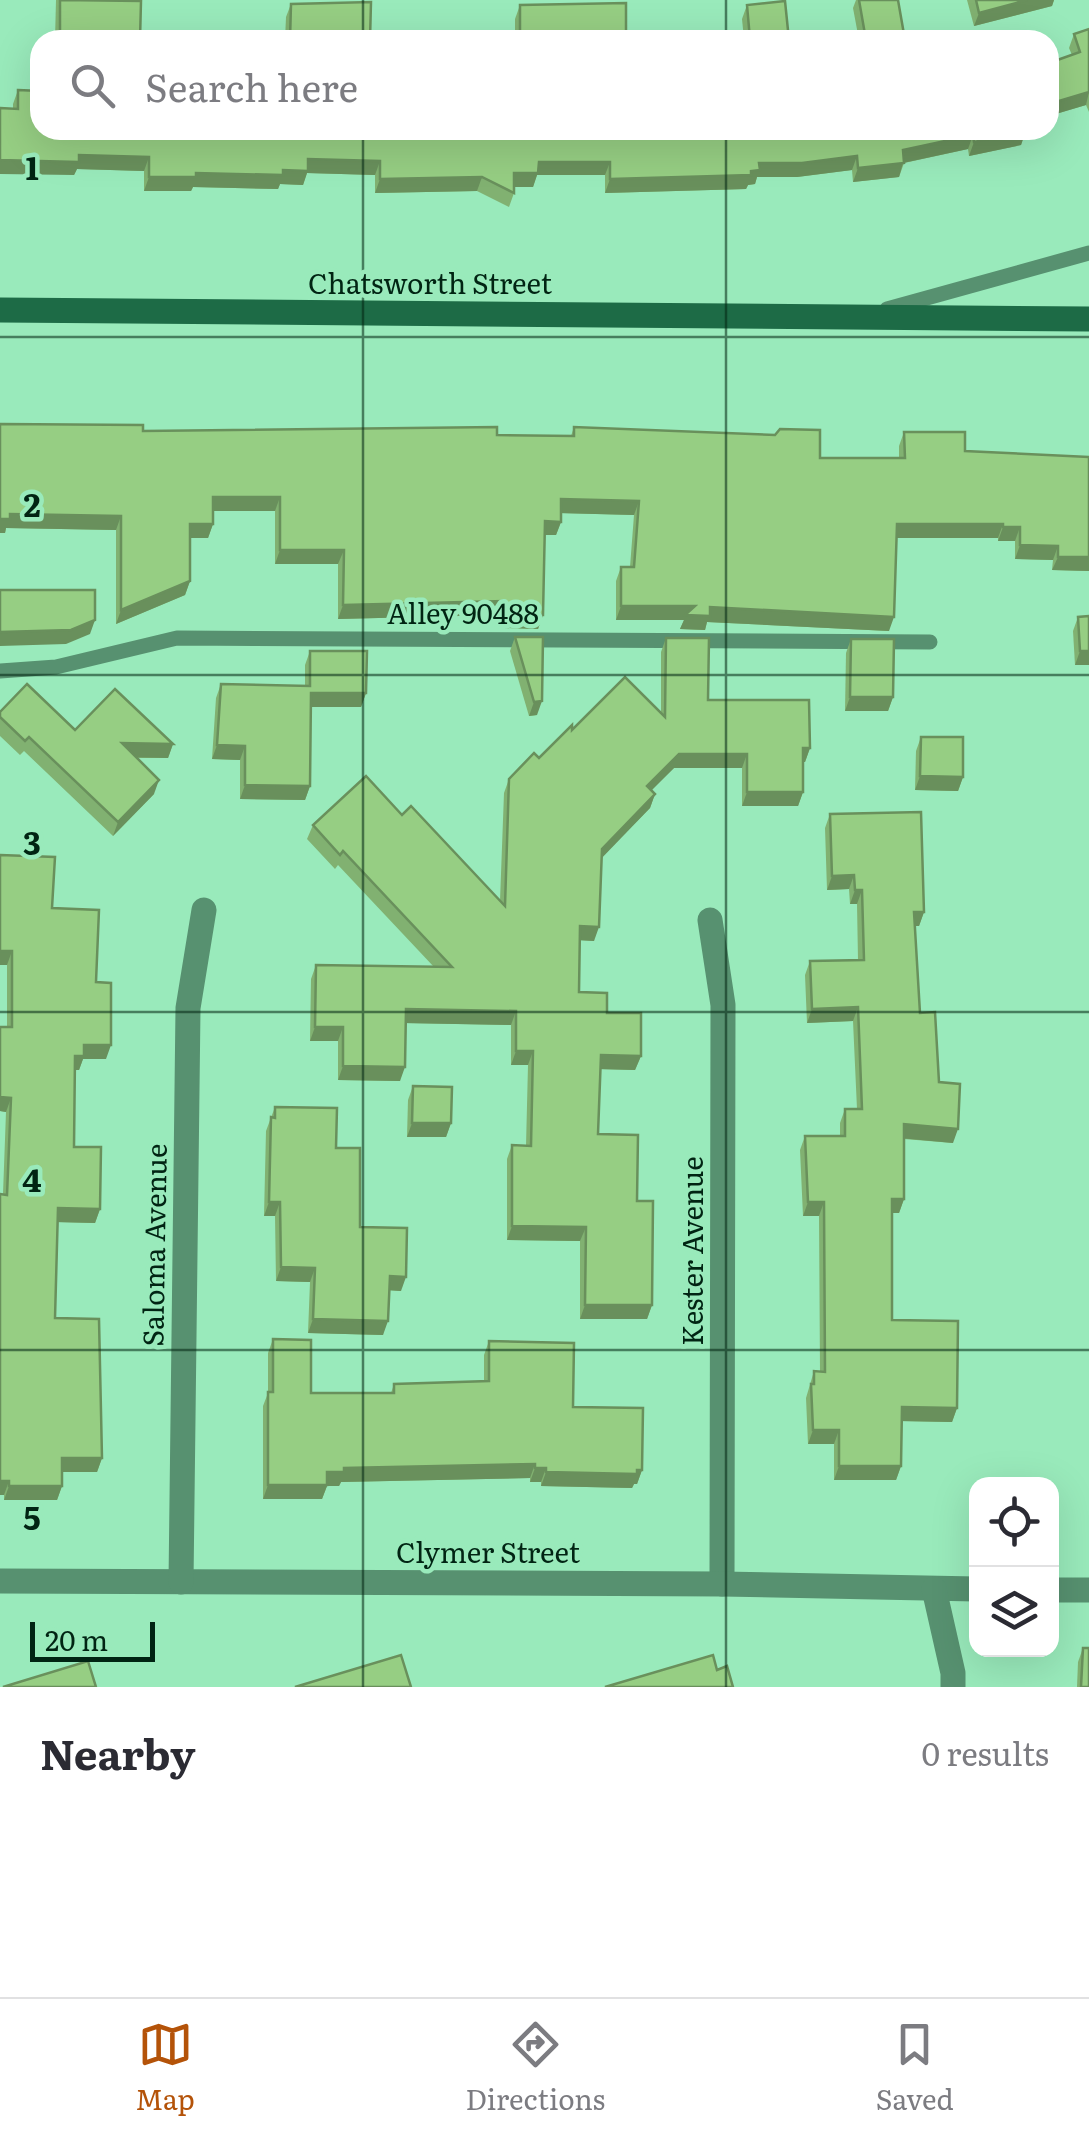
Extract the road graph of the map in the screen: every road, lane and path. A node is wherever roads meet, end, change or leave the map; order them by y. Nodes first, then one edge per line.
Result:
1 (1089, 252) edge
2 (0, 310) edge
3 (859, 317) junction
4 (1089, 319) edge
5 (930, 642) dead end
6 (0, 671) edge
7 (204, 910) dead end
8 (710, 920) dead end
9 (0, 1581) edge
10 (182, 1582) junction
11 (722, 1584) junction
12 (934, 1589) junction
13 (969, 1589) edge
14 (1059, 1590) edge
15 (1089, 1590) edge
16 (952, 1687) edge

1 - 3 lane, Chatsworth Street
2 - 3 main road, Chatsworth Street
3 - 4 main road, Chatsworth Street
5 - 6 lane, Alley 90488
7 - 10 street, Saloma Avenue
8 - 11 street, Kester Avenue
9 - 10 street, Clymer Street
10 - 11 street, Clymer Street
11 - 12 street, Clymer Street
12 - 13 street, Clymer Street
12 - 16 street
14 - 15 street

